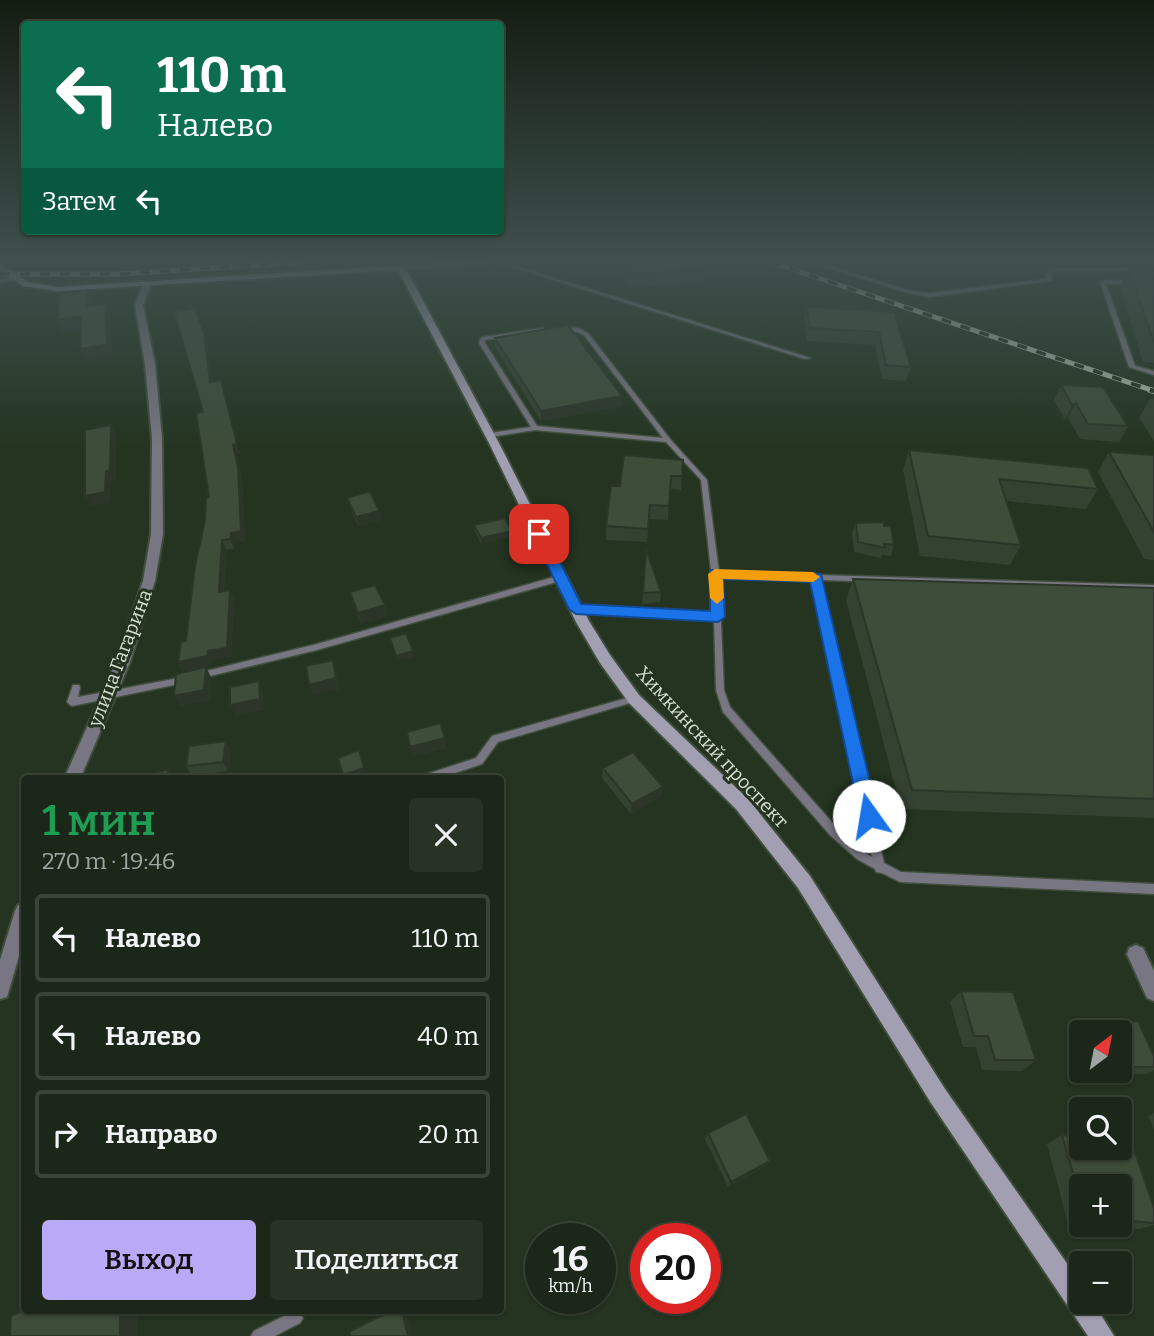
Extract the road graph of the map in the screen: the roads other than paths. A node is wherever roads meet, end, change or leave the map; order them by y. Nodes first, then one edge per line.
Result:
1 (142, 324) edge
2 (431, 324) edge
3 (699, 324) edge
4 (1117, 324) edge
5 (807, 358) dead end
6 (1154, 373) edge
7 (535, 428) junction
8 (490, 435) junction
9 (668, 439) junction
10 (715, 574) junction
11 (816, 577) junction
12 (561, 579) junction
13 (1154, 588) edge
14 (576, 609) junction
15 (718, 617) junction
16 (76, 687) dead end
17 (108, 695) junction
18 (634, 699) junction
19 (74, 775) edge
20 (436, 775) edge
21 (880, 869) junction
22 (1154, 889) edge
23 (21, 921) edge
24 (1136, 954) dead end
25 (0, 990) edge
26 (1154, 991) edge
27 (295, 1318) dead end
28 (258, 1336) edge
29 (1102, 1336) edge

1 - 17 street, улица Гагарина
2 - 8 street, Химкинский проспект
3 - 5 lane
4 - 6 lane
7 - 8 lane
7 - 9 lane
7 - 9 lane
8 - 12 street, Химкинский проспект
9 - 10 lane
10 - 11 lane
10 - 15 lane
11 - 13 lane
11 - 21 lane
12 - 14 street, Химкинский проспект
12 - 17 lane
14 - 15 lane
14 - 18 street, Химкинский проспект
15 - 21 lane
16 - 17 lane
17 - 19 street, улица Гагарина
18 - 20 lane
18 - 29 street, Химкинский проспект
21 - 22 lane
23 - 25 street
24 - 26 street
27 - 28 lane

